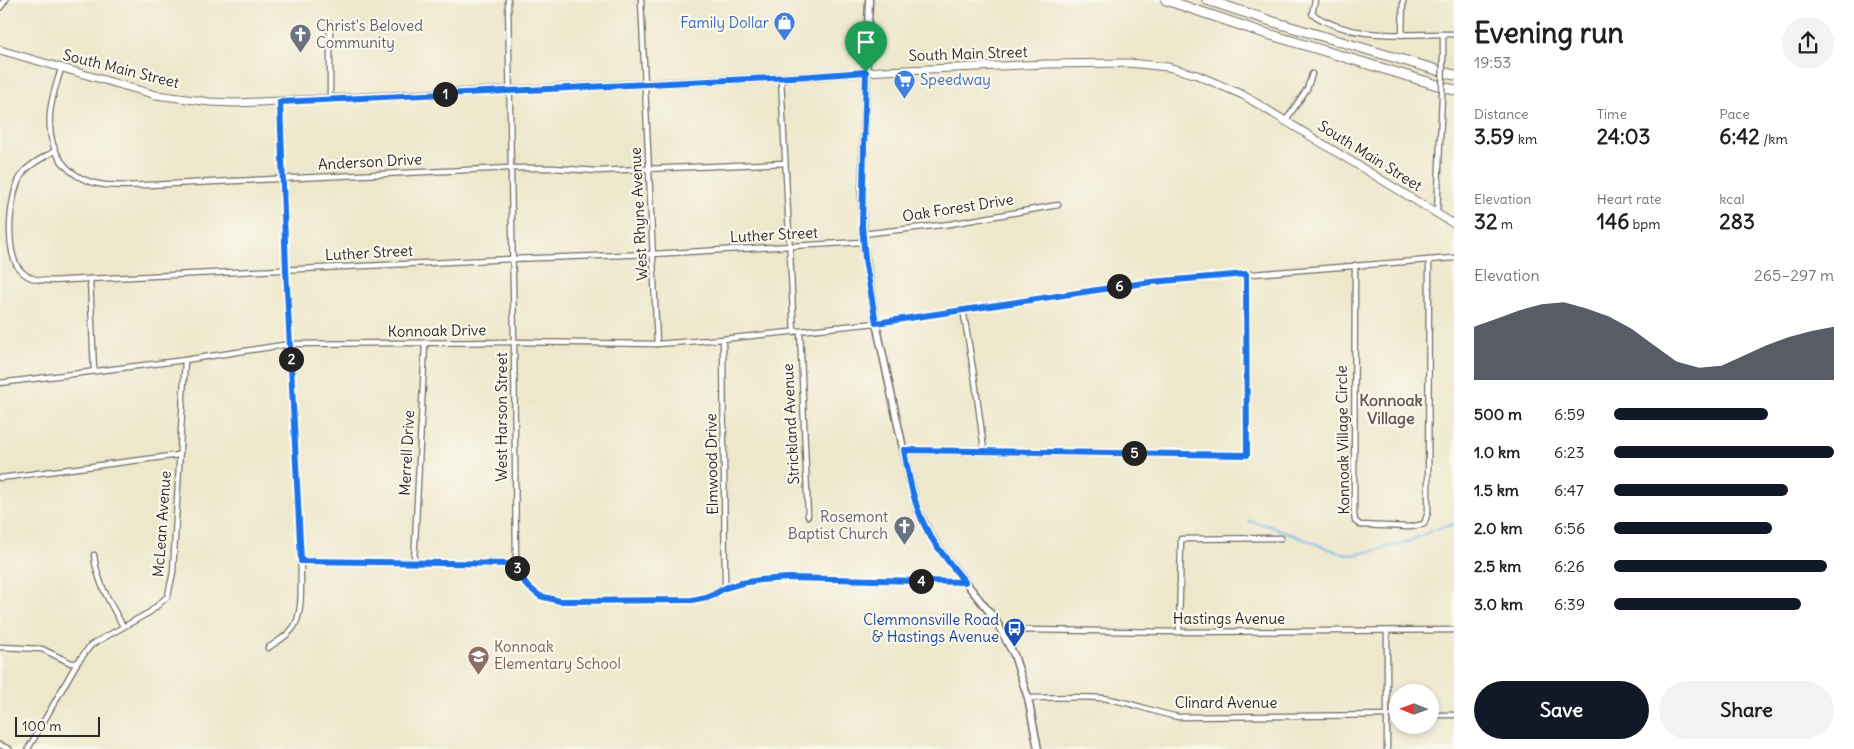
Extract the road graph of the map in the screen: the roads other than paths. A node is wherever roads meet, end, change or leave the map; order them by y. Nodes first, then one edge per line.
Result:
1 (5, 0) edge
2 (508, 0) edge
3 (640, 0) edge
4 (869, 0) edge
5 (1166, 0) edge
6 (1207, 0) edge
7 (1315, 0) edge
8 (1403, 0) edge
9 (0, 7) edge
10 (330, 24) dead end
11 (1443, 34) junction
12 (1454, 34) edge
13 (1402, 35) junction
14 (0, 50) edge
15 (62, 68) junction
16 (866, 72) junction
17 (1312, 74) dead end
18 (1454, 75) edge
19 (781, 78) junction
20 (645, 83) junction
21 (510, 90) junction
22 (1454, 90) edge
23 (330, 99) junction
24 (280, 102) junction
25 (1286, 120) junction
26 (54, 151) junction
27 (785, 164) junction
28 (510, 168) junction
29 (649, 169) junction
30 (282, 179) junction
31 (1058, 205) dead end
32 (1437, 214) junction
33 (1454, 224) edge
34 (862, 234) junction
35 (863, 242) junction
36 (788, 248) junction
37 (653, 254) junction
38 (1454, 258) edge
39 (512, 259) junction
40 (1429, 260) junction
41 (1355, 265) junction
42 (286, 269) junction
43 (1246, 274) junction
44 (90, 278) junction
45 (962, 309) junction
46 (876, 323) junction
47 (794, 332) junction
48 (800, 332) junction
49 (723, 339) junction
50 (514, 342) junction
51 (290, 344) junction
52 (425, 344) junction
53 (658, 344) junction
54 (185, 360) junction
55 (94, 371) junction
56 (0, 383) edge
57 (904, 450) junction
58 (984, 450) junction
59 (179, 455) junction
60 (0, 478) edge
61 (808, 516) dead end
62 (1281, 538) dead end
63 (94, 555) dead end
64 (301, 561) junction
65 (414, 563) junction
66 (516, 564) junction
67 (965, 582) junction
68 (725, 588) junction
69 (123, 626) junction
70 (1454, 630) edge
71 (1387, 631) junction
72 (1180, 632) junction
73 (1005, 636) junction
74 (0, 647) edge
75 (268, 648) dead end
76 (77, 664) junction
77 (1028, 698) junction
78 (1387, 715) junction
79 (1439, 715) edge
80 (1454, 715) edge
81 (0, 745) edge
82 (9, 749) edge
83 (28, 749) edge
84 (1038, 749) edge
85 (1387, 749) edge

1 - 9 street
2 - 21 street, West Harson Street
3 - 20 street, West Rhyne Avenue
4 - 16 main road
5 - 22 highway
6 - 18 highway
7 - 13 street
8 - 13 street
10 - 23 street
11 - 12 street
11 - 13 street
11 - 32 street, bridge
14 - 15 main road, South Main Street
15 - 24 main road, South Main Street
15 - 26 street
16 - 19 main road, South Main Street
16 - 25 main road, South Main Street
16 - 34 main road
17 - 25 street
19 - 20 main road, South Main Street
19 - 27 street
20 - 21 main road, South Main Street
20 - 29 street, West Rhyne Avenue
21 - 23 main road, South Main Street
21 - 28 street, West Harson Street
23 - 24 main road, South Main Street
24 - 30 street
25 - 32 main road, South Main Street
26 - 30 street, Anderson Drive
26 - 44 street, Luther Street
27 - 29 street, Anderson Drive
27 - 36 street
28 - 29 street, Anderson Drive
28 - 30 street, Anderson Drive
28 - 39 street, West Harson Street
29 - 37 street, West Rhyne Avenue
30 - 42 street
31 - 34 street, Oak Forest Drive
32 - 33 main road, South Main Street
34 - 35 main road
35 - 36 street, Luther Street
35 - 46 main road
36 - 37 street, Luther Street
36 - 47 street
37 - 39 street, Luther Street
37 - 53 street, West Rhyne Avenue
38 - 40 street, Konnoak Drive
39 - 42 street, Luther Street
39 - 50 street, West Harson Street
40 - 41 street, Konnoak Drive
40 - 41 street, Konnoak Village Circle
41 - 43 street, Konnoak Drive
42 - 44 street, Luther Street
42 - 51 street
43 - 45 street, Konnoak Drive
43 - 58 street
44 - 55 street
45 - 46 street, Konnoak Drive
45 - 58 street
46 - 48 street, Konnoak Drive
46 - 57 main road
47 - 48 street, Konnoak Drive
47 - 49 street, Konnoak Drive
48 - 61 street, Strickland Avenue
49 - 53 street, Konnoak Drive
49 - 68 street, Elmwood Drive
50 - 52 street, Konnoak Drive
50 - 53 street, Konnoak Drive
50 - 66 street, West Harson Street
51 - 52 street, Konnoak Drive
51 - 54 street, Konnoak Drive
51 - 64 street
52 - 65 street, Merrell Drive
54 - 55 street, Konnoak Drive
54 - 59 street, McLean Avenue
55 - 56 street, Konnoak Drive
57 - 58 street
57 - 67 main road
59 - 60 street
59 - 69 street, McLean Avenue
62 - 72 street
63 - 69 street
64 - 65 street
64 - 75 street
65 - 66 street
66 - 68 street
67 - 68 street
67 - 73 main road
69 - 76 street, McLean Avenue
70 - 71 street, Hastings Avenue
71 - 72 street, Hastings Avenue
71 - 78 street
72 - 73 street, Hastings Avenue
73 - 77 main road
74 - 76 street
76 - 83 street, McLean Avenue
77 - 78 street, Clinard Avenue
77 - 84 main road
78 - 85 street
79 - 80 street
81 - 82 street

